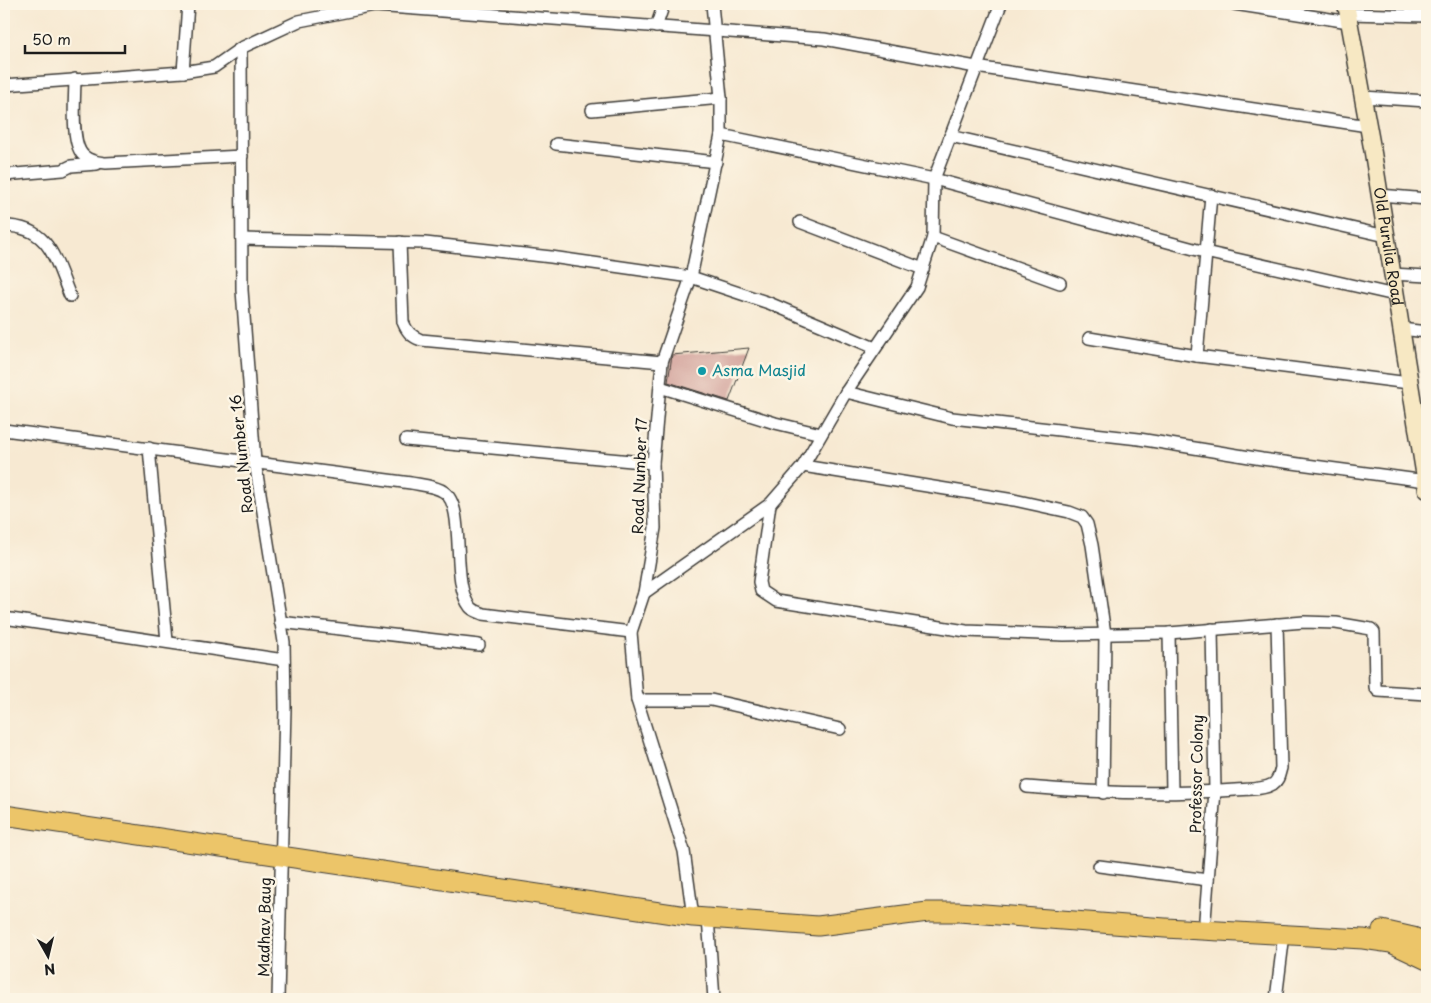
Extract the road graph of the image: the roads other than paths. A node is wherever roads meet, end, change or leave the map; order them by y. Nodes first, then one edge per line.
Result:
1 (188, 4) edge
2 (664, 4) edge
3 (712, 4) edge
4 (1001, 4) edge
5 (1234, 4) edge
6 (1348, 13) edge
7 (1427, 16) edge
8 (656, 27) junction
9 (714, 32) junction
10 (241, 48) junction
11 (976, 67) junction
12 (183, 72) junction
13 (75, 79) junction
14 (4, 84) edge
15 (1363, 97) junction
16 (721, 98) junction
17 (1427, 102) edge
18 (592, 110) dead end
19 (1368, 126) junction
20 (721, 135) junction
21 (950, 136) junction
22 (556, 144) dead end
23 (242, 156) junction
24 (716, 162) junction
25 (106, 163) junction
26 (4, 175) edge
27 (934, 178) junction
28 (1211, 195) junction
29 (1380, 195) junction
30 (1427, 199) edge
31 (800, 222) dead end
32 (4, 226) edge
33 (1386, 236) junction
34 (933, 237) junction
35 (242, 239) junction
36 (400, 242) junction
37 (1205, 252) junction
38 (923, 269) junction
39 (1392, 274) junction
40 (1427, 276) edge
41 (691, 277) junction
42 (1060, 283) dead end
43 (1395, 294) junction
44 (70, 296) dead end
45 (1401, 329) junction
46 (1427, 332) edge
47 (1089, 338) dead end
48 (875, 348) junction
49 (1197, 356) junction
50 (662, 362) junction
51 (1409, 383) junction
52 (660, 387) junction
53 (846, 392) junction
54 (1422, 423) edge
55 (4, 430) edge
56 (821, 434) junction
57 (406, 440) dead end
58 (150, 448) junction
59 (255, 462) junction
60 (653, 463) junction
61 (802, 466) junction
62 (1426, 485) edge
63 (770, 504) junction
64 (644, 593) junction
65 (4, 618) edge
66 (280, 622) junction
67 (1277, 624) junction
68 (1212, 629) junction
69 (631, 632) junction
70 (1169, 633) junction
71 (1105, 634) junction
72 (167, 641) junction
73 (479, 645) dead end
74 (284, 660) junction
75 (1427, 694) edge
76 (637, 700) junction
77 (840, 729) dead end
78 (1027, 786) dead end
79 (1172, 791) junction
80 (1215, 791) junction
81 (1103, 794) junction
82 (4, 803) edge
83 (4, 815) edge
84 (282, 850) junction
85 (1099, 866) dead end
86 (1208, 880) junction
87 (698, 914) junction
88 (1205, 919) junction
89 (1284, 934) junction
90 (1427, 943) edge
91 (1427, 960) edge
92 (278, 999) edge
93 (714, 999) edge
94 (1276, 999) edge

1 - 12 street
2 - 8 street
3 - 9 street, Road Number 17
4 - 11 street
5 - 6 street
6 - 7 street
6 - 15 main road, Old Purulia Road
8 - 9 street
8 - 10 street
9 - 11 street
9 - 16 street, Road Number 17
10 - 12 street
10 - 23 street, Road Number 16
11 - 19 street
11 - 21 street
12 - 13 street
13 - 14 street
13 - 25 street
15 - 17 street
15 - 19 main road, Old Purulia Road
16 - 18 street
16 - 20 street, Road Number 17
19 - 29 main road, Old Purulia Road
20 - 24 street, Road Number 17
20 - 27 street
21 - 27 street
21 - 28 street
22 - 24 street
23 - 25 street
23 - 35 street, Road Number 16
24 - 41 street, Road Number 17
25 - 26 street
27 - 34 street
27 - 37 street
28 - 33 street
28 - 37 street
29 - 30 street
29 - 33 main road, Old Purulia Road
31 - 38 street
32 - 44 street
33 - 39 main road, Old Purulia Road
34 - 38 street
34 - 42 street
35 - 36 street
35 - 59 street, Road Number 16
36 - 41 street
36 - 50 street
37 - 43 street
37 - 49 street
38 - 48 street
39 - 40 street
39 - 43 main road, Old Purulia Road
41 - 48 street
41 - 50 street, Road Number 17
43 - 45 main road, Old Purulia Road
45 - 46 street
45 - 51 main road, Old Purulia Road
47 - 49 street
48 - 53 street
49 - 51 street
50 - 52 street, Road Number 17
51 - 54 main road, Old Purulia Road
52 - 56 street
52 - 60 street, Road Number 17
53 - 56 street
53 - 62 street
54 - 62 main road, Old Purulia Road
55 - 58 street
56 - 61 street
57 - 60 street
58 - 59 street
58 - 72 street
59 - 66 street, Road Number 16
59 - 69 street
60 - 64 street, Road Number 17
61 - 63 street
61 - 71 street
63 - 64 street
63 - 71 street
64 - 69 street, Road Number 17
65 - 72 street
66 - 73 street
66 - 74 street, Road Number 16
67 - 68 street
67 - 75 street
67 - 80 street
68 - 70 street
68 - 80 street, Professor Colony
69 - 76 street, Road Number 17
70 - 71 street
70 - 79 street
71 - 81 street
72 - 74 street
74 - 84 street, Road Number 16
76 - 77 street
76 - 87 street, Road Number 17
78 - 81 street
79 - 80 street
79 - 81 street
80 - 86 street, Professor Colony
82 - 84 highway
83 - 84 highway
84 - 87 highway
84 - 92 street, Madhav Baug
85 - 86 street
86 - 88 street, Professor Colony
87 - 88 highway
87 - 89 highway
87 - 93 street, Road Number 17
88 - 90 highway
89 - 91 highway
89 - 94 street

